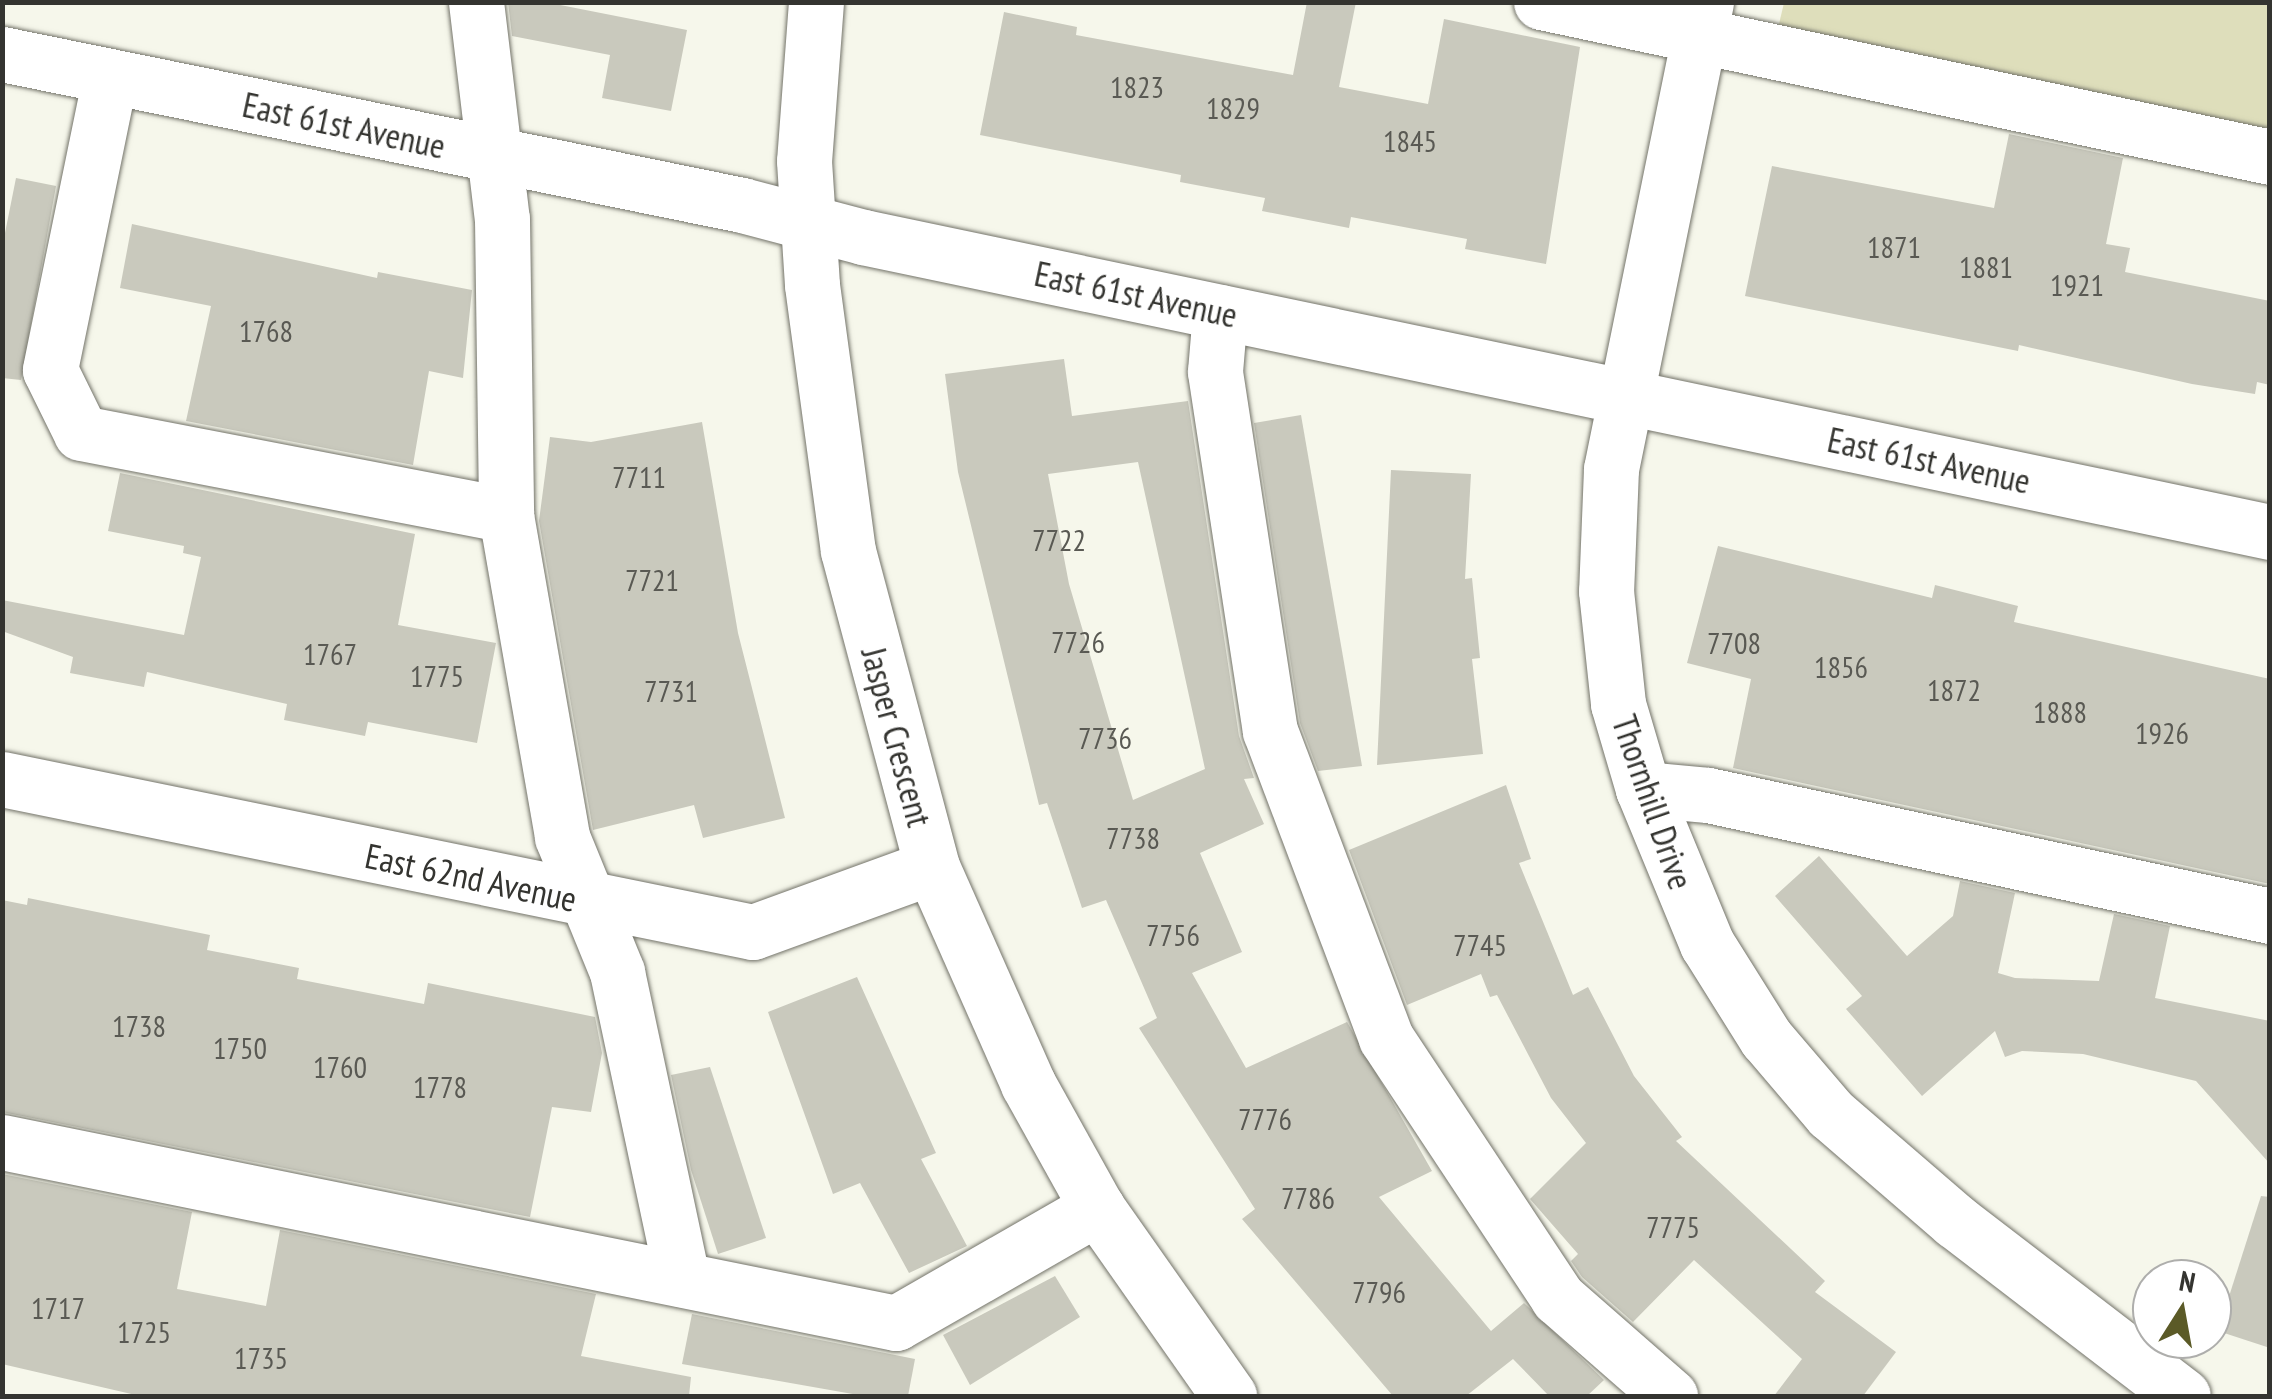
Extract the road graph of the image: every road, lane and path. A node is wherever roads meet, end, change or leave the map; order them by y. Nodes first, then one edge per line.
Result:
1 (476, 2) edge
2 (816, 2) edge
3 (1542, 2) edge
4 (1702, 19) edge
5 (2, 54) edge
6 (110, 78) junction
7 (490, 156) junction
8 (2270, 157) edge
9 (804, 222) junction
10 (1220, 312) junction
11 (1626, 396) junction
12 (506, 515) junction
13 (2270, 532) edge
14 (2, 779) edge
15 (1643, 789) junction
16 (932, 867) junction
17 (589, 902) junction
18 (2270, 916) edge
19 (2, 1142) edge
20 (1096, 1208) junction
21 (682, 1279) junction
22 (1229, 1396) edge
23 (1670, 1396) edge
24 (2183, 1396) edge

1 - 7 street
2 - 9 street, Jasper Crescent
3 - 4 street
4 - 8 street
4 - 11 street, Thornhill Drive
5 - 6 street, East 61st Avenue
6 - 7 street, East 61st Avenue
6 - 12 street
7 - 9 street, East 61st Avenue
7 - 12 street
9 - 10 street, East 61st Avenue
9 - 16 street, Jasper Crescent
10 - 11 street, East 61st Avenue
10 - 23 street
11 - 13 street, East 61st Avenue
11 - 15 street, Thornhill Drive
12 - 17 street
14 - 17 street, East 62nd Avenue
15 - 18 street
15 - 24 street, Thornhill Drive
16 - 17 street, East 62nd Avenue
16 - 20 street, Jasper Crescent
17 - 21 street
19 - 21 street
20 - 21 street
20 - 22 street, Jasper Crescent

